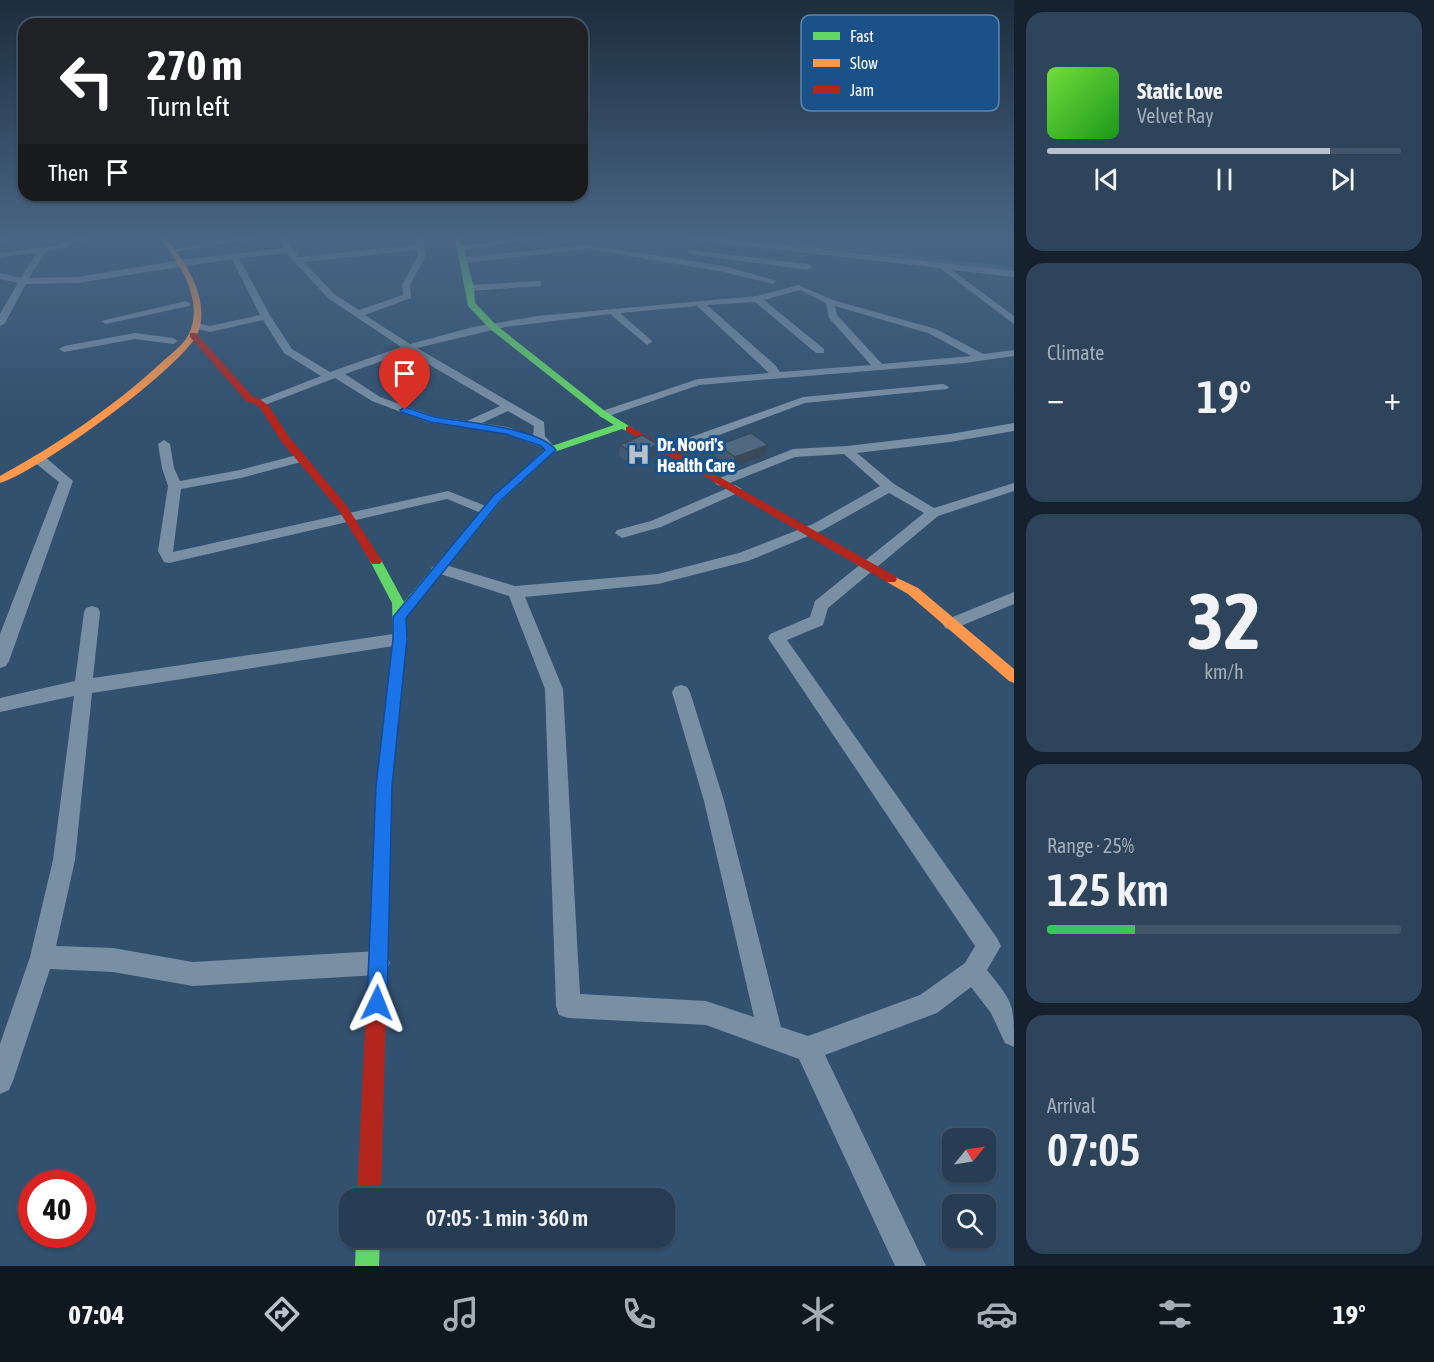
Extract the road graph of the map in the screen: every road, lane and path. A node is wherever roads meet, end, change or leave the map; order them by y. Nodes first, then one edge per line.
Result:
1 (184, 297) edge
2 (194, 297) edge
3 (256, 297) edge
4 (333, 297) edge
5 (405, 297) edge
6 (471, 297) edge
7 (765, 297) edge
8 (819, 297) edge
9 (983, 297) edge
10 (757, 299) junction
11 (830, 302) junction
12 (699, 303) junction
13 (186, 304) junction
14 (5, 307) edge
15 (613, 311) junction
16 (358, 314) junction
17 (266, 317) junction
18 (106, 321) dead end
19 (1014, 321) edge
20 (0, 323) edge
21 (494, 327) junction
22 (195, 331) junction
23 (173, 341) junction
24 (647, 342) dead end
25 (410, 348) junction
26 (64, 349) dead end
27 (820, 351) dead end
28 (1014, 353) edge
29 (982, 358) junction
30 (879, 367) junction
31 (334, 375) junction
32 (777, 376) junction
33 (943, 387) dead end
34 (261, 403) junction
35 (508, 407) junction
36 (603, 414) junction
37 (623, 425) junction
38 (466, 426) junction
39 (1014, 427) edge
40 (164, 444) dead end
41 (548, 447) junction
42 (667, 450) junction
43 (847, 450) junction
44 (300, 458) junction
45 (39, 459) junction
46 (0, 472) edge
47 (0, 480) edge
48 (722, 482) junction
49 (175, 486) junction
50 (1014, 486) edge
51 (889, 487) junction
52 (735, 489) junction
53 (486, 511) junction
54 (933, 513) junction
55 (348, 518) junction
56 (806, 530) junction
57 (622, 533) dead end
58 (867, 565) junction
59 (439, 568) junction
60 (515, 592) junction
61 (1014, 598) edge
62 (92, 612) dead end
63 (399, 617) junction
64 (951, 624) junction
65 (3, 637) edge
66 (400, 639) junction
67 (0, 661) edge
68 (1014, 677) edge
69 (82, 687) junction
70 (681, 692) dead end
71 (0, 705) edge
72 (42, 957) junction
73 (378, 963) junction
74 (973, 971) junction
75 (1014, 1034) edge
76 (771, 1036) junction
77 (808, 1049) junction
78 (0, 1081) edge
79 (369, 1188) edge
80 (368, 1248) edge
81 (367, 1266) edge
82 (911, 1266) edge

1 - 13 main road
2 - 22 main road
3 - 17 street
4 - 16 street
5 - 16 street
6 - 21 main road
7 - 10 street
8 - 11 street
9 - 19 street
10 - 12 street
10 - 27 street
11 - 29 street
11 - 30 street
12 - 15 street
12 - 32 street
13 - 18 street
13 - 23 main road
14 - 20 street
15 - 21 street
15 - 24 street
16 - 25 street
17 - 22 street
17 - 31 street
21 - 25 street
21 - 36 main road
22 - 34 main road
22 - 45 main road
23 - 26 street
23 - 46 main road
25 - 31 street
25 - 35 street
28 - 29 street
29 - 30 street
30 - 32 street
31 - 34 street
31 - 38 street
32 - 36 street
33 - 42 street
34 - 44 main road
35 - 38 street
35 - 41 street
36 - 37 main road
37 - 41 main road
37 - 42 main road
38 - 41 street
39 - 43 street
40 - 49 street
41 - 53 main road
42 - 48 main road
43 - 48 street
43 - 51 street
44 - 49 street
44 - 55 main road
45 - 47 main road
45 - 65 street
48 - 52 main road
49 - 55 street
50 - 54 street
51 - 54 street
51 - 56 street
52 - 56 main road
52 - 57 street
53 - 55 street
53 - 59 main road
54 - 58 street
55 - 63 main road
56 - 58 main road
56 - 60 street
58 - 64 main road
58 - 74 street
59 - 60 street
59 - 63 main road
60 - 76 street
61 - 64 street
62 - 69 street
63 - 66 main road
64 - 68 main road
65 - 67 street
66 - 69 street
66 - 73 main road
69 - 71 street
69 - 72 street
70 - 76 street
72 - 73 street
72 - 78 street
73 - 79 main road
74 - 75 street
74 - 77 street
76 - 77 street
77 - 82 street
80 - 81 main road

